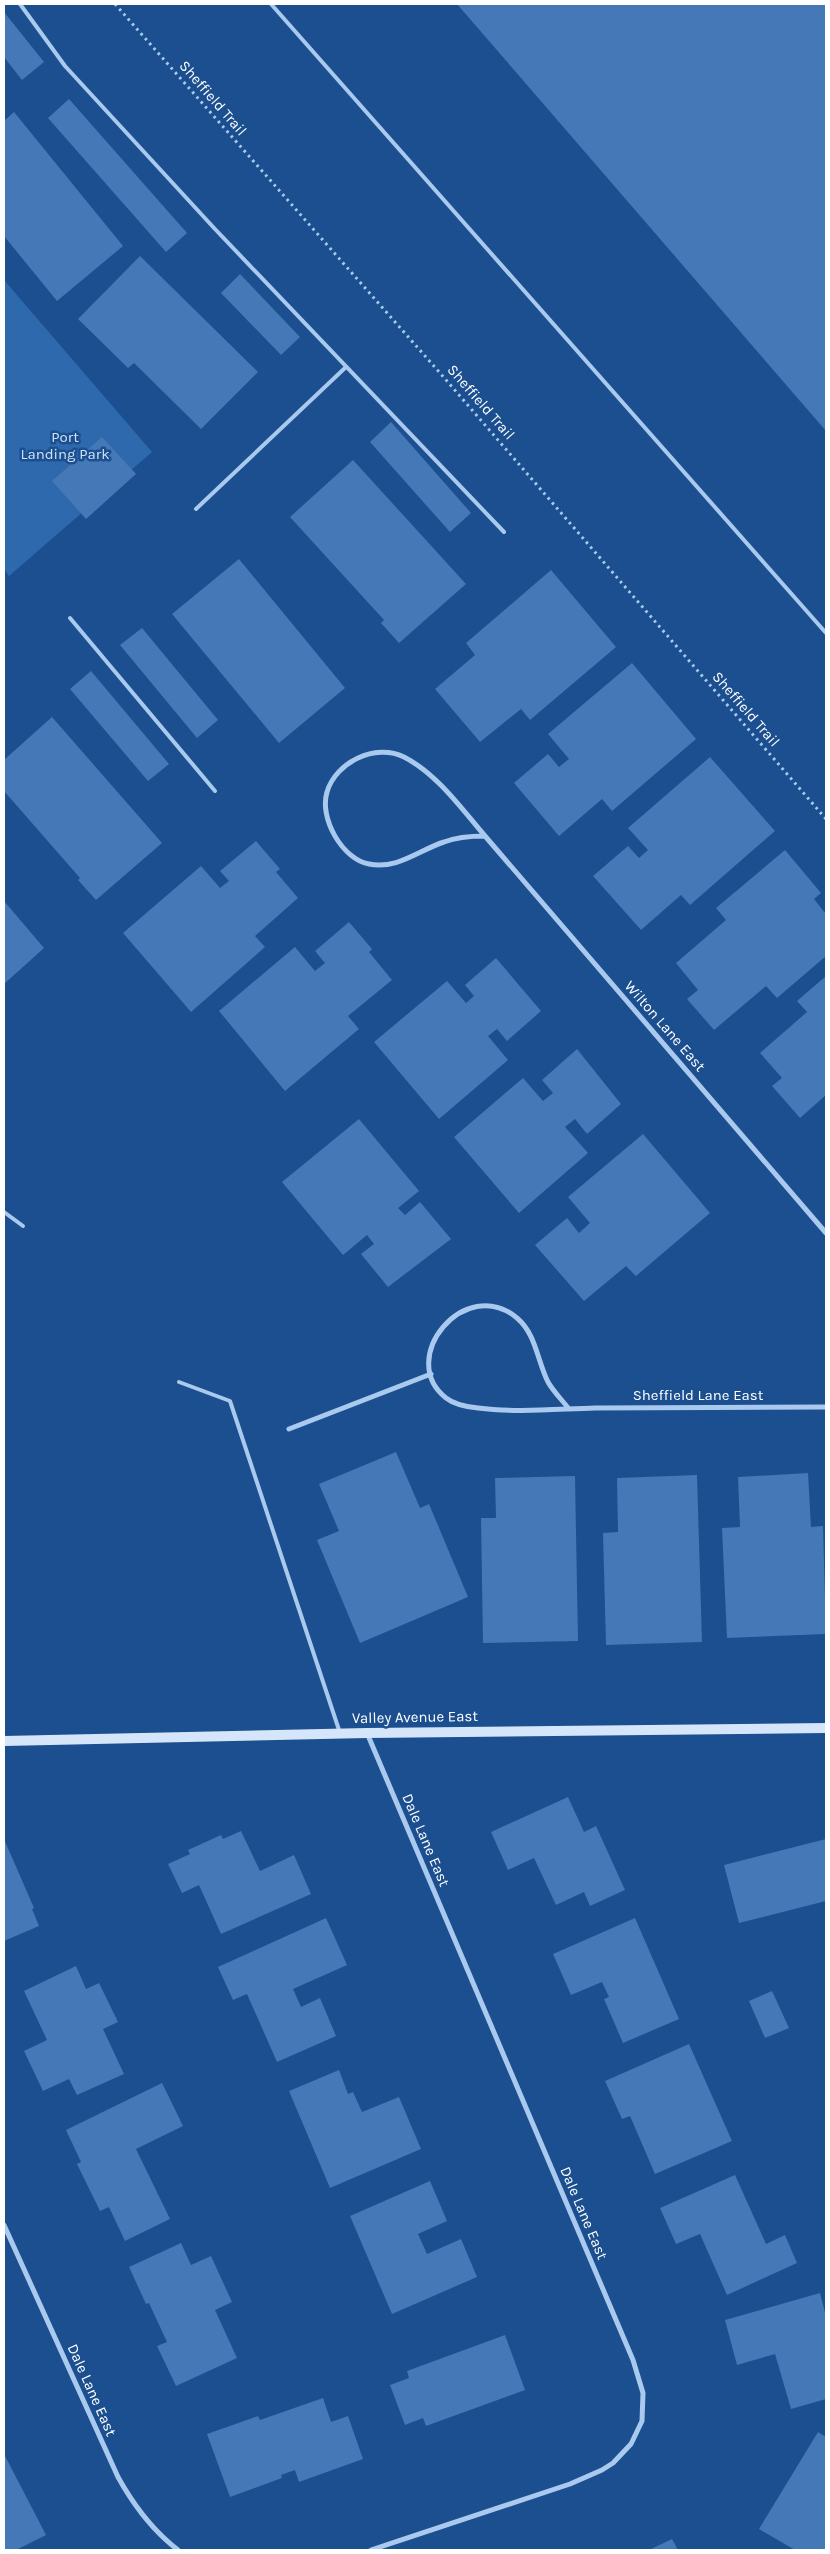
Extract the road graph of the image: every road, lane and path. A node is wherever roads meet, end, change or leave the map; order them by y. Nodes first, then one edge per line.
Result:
1 (20, 4) edge
2 (115, 4) edge
3 (270, 4) edge
4 (346, 367) junction
5 (196, 509) dead end
6 (504, 532) dead end
7 (70, 618) dead end
8 (826, 633) edge
9 (215, 791) dead end
10 (826, 819) edge
11 (485, 836) junction
12 (4, 1212) edge
13 (23, 1226) dead end
14 (826, 1233) edge
15 (431, 1374) junction
16 (179, 1382) dead end
17 (826, 1407) edge
18 (569, 1409) junction
19 (289, 1428) dead end
20 (826, 1728) edge
21 (340, 1733) junction
22 (367, 1733) junction
23 (4, 1742) edge
24 (4, 2225) edge
25 (178, 2550) edge
26 (371, 2550) edge

1 - 4 lane
2 - 10 path, Sheffield Trail
3 - 8 lane
4 - 5 lane
4 - 6 lane
7 - 9 lane
11 - 11 street, Wilton Lane East
11 - 14 street, Wilton Lane East
12 - 13 lane
15 - 18 street, Sheffield Lane East
15 - 18 street
15 - 19 street
16 - 21 lane
17 - 18 street, Sheffield Lane East
20 - 22 main road, Valley Avenue East
21 - 22 main road, Valley Avenue East
21 - 23 main road, Valley Avenue East
22 - 26 street, Dale Lane East
24 - 25 street, Dale Lane East

